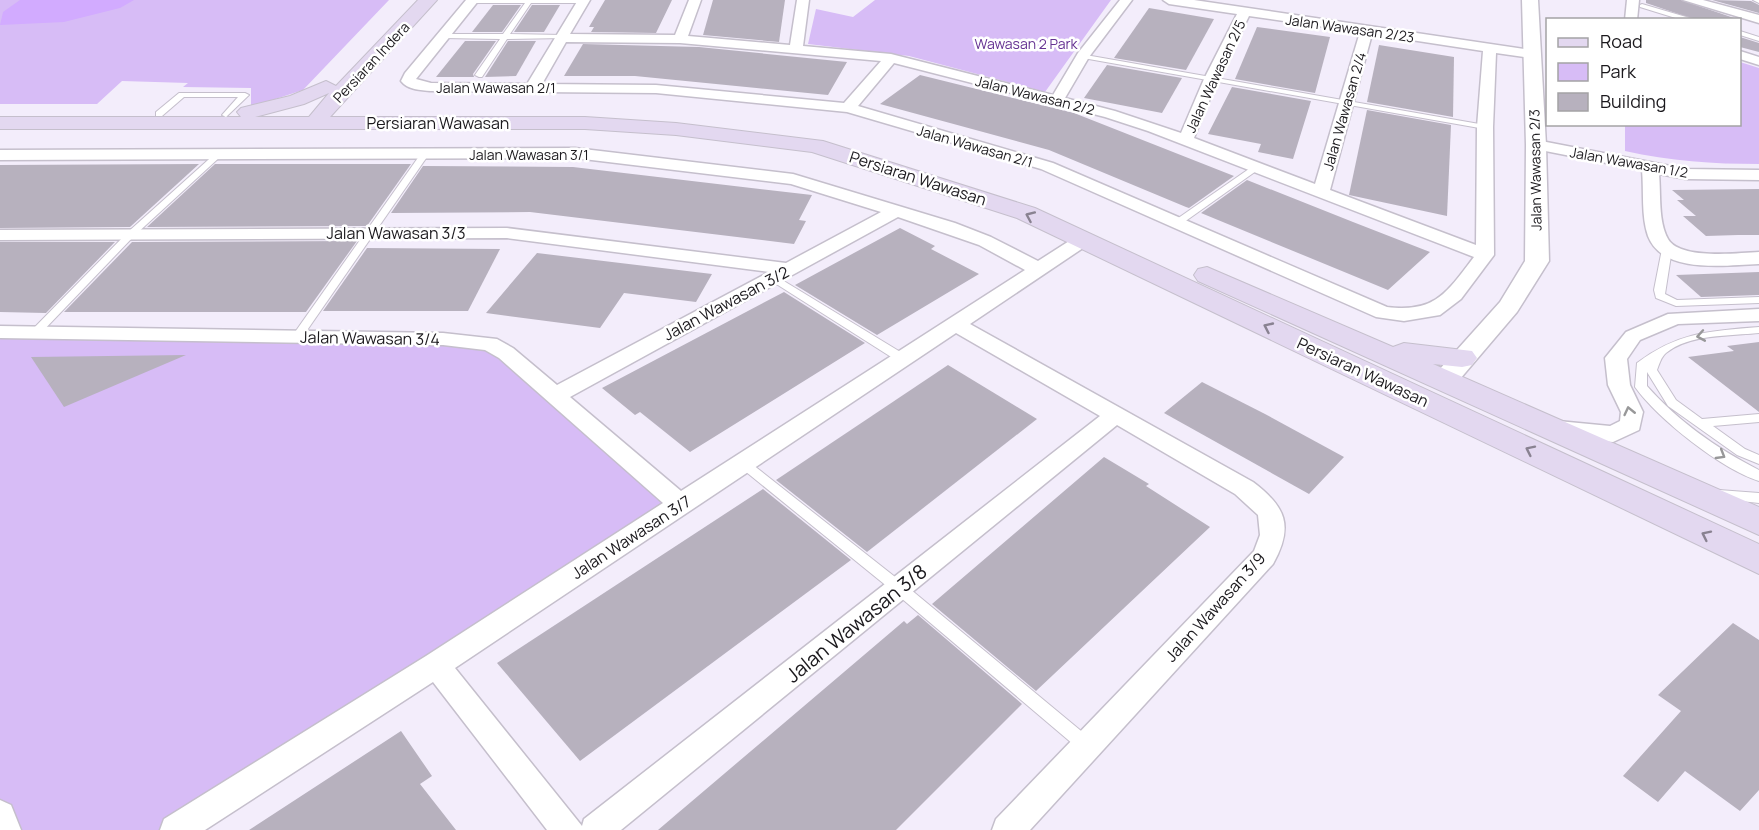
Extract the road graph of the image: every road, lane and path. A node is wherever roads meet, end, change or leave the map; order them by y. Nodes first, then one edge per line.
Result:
1 (405, 0) edge
2 (428, 0) edge
3 (473, 0) edge
4 (530, 0) edge
5 (694, 0) edge
6 (803, 0) edge
7 (1126, 0) edge
8 (1169, 0) edge
9 (1530, 0) edge
10 (1689, 0) edge
11 (584, 1) edge
12 (1638, 3) edge
13 (1244, 12) junction
14 (1632, 18) edge
15 (1685, 18) edge
16 (1759, 19) edge
17 (1367, 30) junction
18 (1741, 33) edge
19 (443, 36) junction
20 (504, 36) junction
21 (562, 37) junction
22 (680, 39) junction
23 (1759, 39) edge
24 (1490, 48) junction
25 (796, 49) junction
26 (1531, 54) junction
27 (1741, 55) edge
28 (1083, 56) junction
29 (891, 58) junction
30 (1759, 61) edge
31 (479, 75) dead end
32 (1211, 79) junction
33 (533, 86) junction
34 (326, 87) junction
35 (348, 87) junction
36 (1057, 100) junction
37 (1345, 102) junction
38 (848, 108) junction
39 (0, 112) edge
40 (389, 113) junction
41 (226, 115) junction
42 (308, 119) junction
43 (0, 123) edge
44 (1485, 127) junction
45 (1186, 141) junction
46 (1536, 145) junction
47 (218, 154) junction
48 (426, 154) junction
49 (0, 155) edge
50 (1256, 167) junction
51 (1650, 168) junction
52 (1759, 175) edge
53 (1322, 193) junction
54 (1053, 204) junction
55 (896, 211) junction
56 (1177, 223) junction
57 (369, 233) junction
58 (131, 234) junction
59 (0, 235) edge
60 (1083, 240) junction
61 (1149, 249) junction
62 (1667, 249) junction
63 (1485, 255) junction
64 (1759, 258) edge
65 (1040, 270) junction
66 (781, 274) junction
67 (1759, 300) edge
68 (1759, 315) edge
69 (956, 324) junction
70 (1759, 330) edge
71 (0, 332) edge
72 (36, 332) junction
73 (297, 337) junction
74 (1661, 349) junction
75 (903, 359) junction
76 (1453, 369) junction
77 (1378, 378) junction
78 (556, 395) junction
79 (1115, 415) junction
80 (1759, 418) edge
81 (1473, 423) junction
82 (1698, 423) junction
83 (1548, 427) junction
84 (1759, 460) edge
85 (744, 464) junction
86 (1759, 476) edge
87 (1694, 493) junction
88 (1759, 498) edge
89 (681, 505) junction
90 (1759, 522) edge
91 (1759, 560) edge
92 (899, 588) junction
93 (436, 665) junction
94 (1086, 745) junction
95 (0, 816) edge
96 (5, 830) edge
97 (176, 830) edge
98 (567, 830) edge
99 (596, 830) edge
100 (1008, 830) edge

1 - 34 main road, Persiaran Indera
2 - 35 main road, Persiaran Indera
3 - 4 lane
3 - 19 street
4 - 11 lane
4 - 20 lane
5 - 22 street
6 - 25 street
7 - 28 street
8 - 13 street, Jalan Wawasan 2/23
9 - 26 street, Jalan Wawasan 2/3
10 - 16 street
11 - 21 street
12 - 14 street
12 - 15 lane
13 - 17 street, Jalan Wawasan 2/23
13 - 32 street, Jalan Wawasan 2/5
17 - 24 street, Jalan Wawasan 2/23
17 - 37 street, Jalan Wawasan 2/4
18 - 23 lane
19 - 20 lane
19 - 33 street, Jalan Wawasan 2/1
20 - 21 lane
20 - 31 lane
21 - 22 street, Jalan Wawasan 2/2
21 - 33 street
22 - 25 street, Jalan Wawasan 2/2
24 - 26 street, Jalan Wawasan 2/23
24 - 44 street
25 - 29 street, Jalan Wawasan 2/2
26 - 46 street, Jalan Wawasan 2/3
27 - 30 street
28 - 32 lane
28 - 36 street
29 - 36 street, Jalan Wawasan 2/2
29 - 38 street
32 - 37 lane
32 - 45 street, Jalan Wawasan 2/5
33 - 38 street, Jalan Wawasan 2/1
34 - 41 main road
34 - 42 main road, Persiaran Indera
35 - 40 main road
35 - 42 main road, Persiaran Indera
36 - 45 street, Jalan Wawasan 2/2
37 - 44 lane
37 - 53 street, Jalan Wawasan 2/4
38 - 56 street, Jalan Wawasan 2/1
39 - 41 main road, Persiaran Wawasan
40 - 42 main road, Persiaran Wawasan
40 - 54 main road, Persiaran Wawasan
41 - 42 main road, Persiaran Wawasan
42 - 43 main road, Persiaran Wawasan
60 -> 42 main road, Persiaran Wawasan
44 - 63 street
45 - 50 street, Jalan Wawasan 2/2
46 - 51 street, Jalan Wawasan 1/2
46 - 76 street, Jalan Wawasan 2/3
47 - 48 street, Jalan Wawasan 3/1
47 - 49 street, Jalan Wawasan 3/1
47 - 58 lane
48 - 55 street, Jalan Wawasan 3/1
48 - 57 lane
50 - 53 street, Jalan Wawasan 2/2
50 - 56 lane
51 - 52 street, Jalan Wawasan 1/2
51 - 62 street
53 - 63 street, Jalan Wawasan 2/2
54 - 60 main road
54 - 61 main road, Persiaran Wawasan
55 - 65 street, Jalan Wawasan 3/1
55 - 66 street, Jalan Wawasan 3/2
56 - 63 street, Jalan Wawasan 2/1
57 - 58 street, Jalan Wawasan 3/3
57 - 66 street, Jalan Wawasan 3/3
57 - 73 lane
58 - 59 street, Jalan Wawasan 3/3
58 - 72 lane
60 - 61 main road
60 - 65 street, Jalan Wawasan 3/7
77 -> 60 main road, Persiaran Wawasan
61 - 76 main road, Persiaran Wawasan
62 - 64 street
62 - 67 lane
65 - 69 street, Jalan Wawasan 3/7
66 - 75 lane
66 - 78 street, Jalan Wawasan 3/2
83 -> 68 street
69 - 75 street, Jalan Wawasan 3/7
69 - 79 street, Jalan Wawasan 3/9
70 -> 74 lane
71 - 72 street, Jalan Wawasan 3/4
72 - 73 street, Jalan Wawasan 3/4
73 - 78 street, Jalan Wawasan 3/4
74 - 82 lane
74 -> 86 lane
75 - 85 street, Jalan Wawasan 3/7
76 - 77 main road
76 - 81 main road
76 - 83 main road, Persiaran Wawasan
77 - 81 main road, Persiaran Wawasan
78 - 89 street, Jalan Wawasan 3/4
79 - 92 street, Jalan Wawasan 3/8
79 - 94 street, Jalan Wawasan 3/9
80 - 82 lane
91 -> 81 main road, Persiaran Wawasan
82 - 84 lane
83 - 87 main road, Persiaran Wawasan
85 - 89 street, Jalan Wawasan 3/7
85 - 92 lane
87 - 88 lane
87 - 90 main road, Persiaran Wawasan
89 - 93 street, Jalan Wawasan 3/7
92 - 94 lane
92 - 99 street, Jalan Wawasan 3/8
93 - 97 street, Jalan Wawasan 3/7
93 - 98 street
94 - 100 street, Jalan Wawasan 3/9
95 - 96 street

